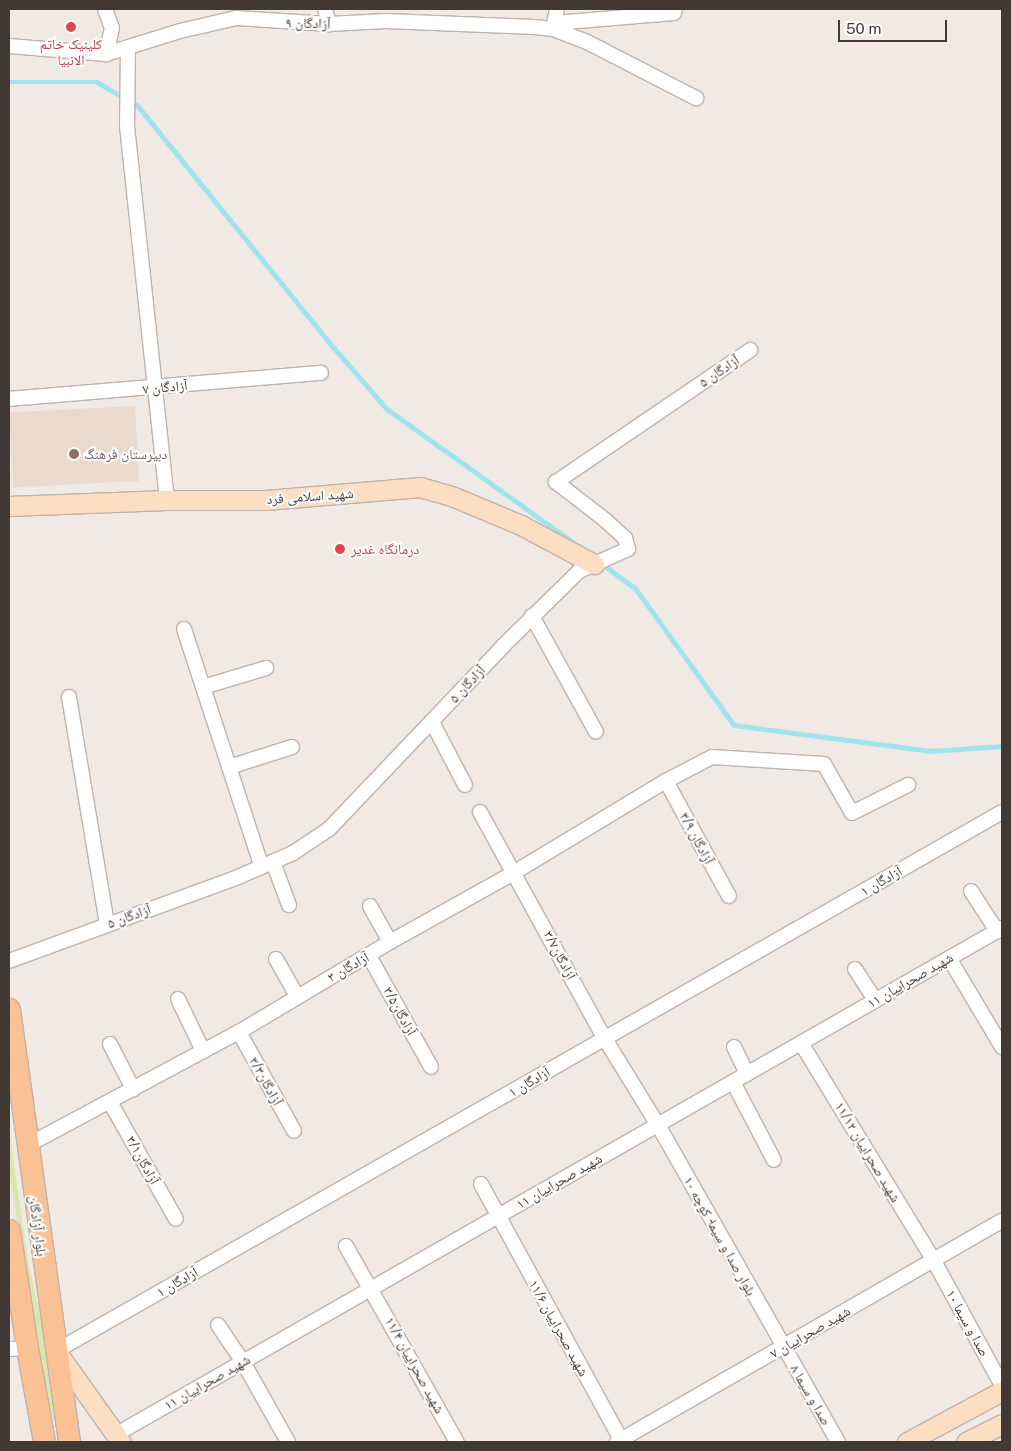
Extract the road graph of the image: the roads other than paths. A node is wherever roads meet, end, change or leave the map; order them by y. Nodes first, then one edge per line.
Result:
1 (106, 9) edge
2 (325, 9) edge
3 (435, 9) edge
4 (675, 9) edge
5 (248, 14) edge
6 (555, 20) edge
7 (439, 22) junction
8 (329, 24) junction
9 (9, 46) edge
10 (128, 48) junction
11 (106, 54) junction
12 (696, 98) dead end
13 (750, 350) dead end
14 (321, 373) dead end
15 (155, 388) junction
16 (9, 399) edge
17 (167, 500) junction
18 (9, 506) edge
19 (594, 564) junction
20 (532, 616) junction
21 (184, 629) dead end
22 (266, 668) dead end
23 (203, 686) junction
24 (69, 697) dead end
25 (432, 722) junction
26 (596, 732) dead end
27 (292, 747) dead end
28 (229, 767) junction
29 (666, 781) junction
30 (465, 785) dead end
31 (908, 786) dead end
32 (480, 812) dead end
33 (1002, 812) edge
34 (267, 864) junction
35 (515, 872) junction
36 (971, 890) dead end
37 (729, 896) dead end
38 (289, 905) dead end
39 (370, 906) dead end
40 (107, 924) junction
41 (1000, 929) edge
42 (390, 942) junction
43 (369, 956) junction
44 (949, 958) junction
45 (276, 959) dead end
46 (9, 961) edge
47 (855, 969) dead end
48 (297, 996) junction
49 (178, 999) dead end
50 (875, 1000) junction
51 (9, 1009) edge
52 (239, 1032) junction
53 (605, 1038) junction
54 (801, 1043) junction
55 (110, 1044) dead end
56 (734, 1047) dead end
57 (1002, 1047) edge
58 (203, 1051) junction
59 (431, 1067) dead end
60 (747, 1074) junction
61 (13, 1078) edge
62 (732, 1082) junction
63 (133, 1089) junction
64 (110, 1102) junction
65 (658, 1125) junction
66 (294, 1131) dead end
67 (26, 1146) junction
68 (774, 1160) dead end
69 (481, 1184) dead end
70 (497, 1216) junction
71 (176, 1219) dead end
72 (1002, 1222) edge
73 (9, 1230) edge
74 (346, 1246) dead end
75 (934, 1261) junction
76 (372, 1288) junction
77 (15, 1307) edge
78 (218, 1325) dead end
79 (783, 1347) junction
80 (18, 1349) edge
81 (56, 1351) junction
82 (243, 1362) junction
83 (1002, 1385) edge
84 (1002, 1391) edge
85 (1002, 1424) edge
86 (118, 1438) edge
87 (44, 1442) edge
88 (69, 1442) edge
89 (288, 1442) edge
90 (458, 1442) edge
91 (620, 1442) edge
92 (838, 1442) edge
93 (907, 1442) edge
94 (966, 1442) edge

1 - 11 street
2 - 8 street
3 - 7 street
4 - 6 street
5 - 8 street, آزادگان ۹
5 - 10 street, آزادگان ۹
6 - 7 street, آزادگان ۹
6 - 12 street
7 - 8 street, آزادگان ۹
9 - 11 street, آزادگان ۹
10 - 11 street, آزادگان ۹
10 - 15 street
13 - 19 street, آزادگان ۵
14 - 15 street, آزادگان ۷
15 - 16 street, آزادگان ۷
15 - 17 street
17 - 18 street, شهید اسلامی فرد
17 - 19 street, شهید اسلامی فرد
19 - 20 street, آزادگان ۵
20 - 25 street, آزادگان ۵
20 - 26 street
21 - 23 street
22 - 23 street
23 - 28 street
24 - 40 street
25 - 30 street
25 - 34 street, آزادگان ۵
27 - 28 street
28 - 34 street
29 - 31 street, آزادگان ۳
29 - 35 street, آزادگان ۳
29 - 37 street, آزادگان ۳/۹
32 - 35 street, آزادگان۳/۷
33 - 53 street, آزادگان ۱
34 - 38 street
34 - 40 street, آزادگان ۵
35 - 42 street, آزادگان ۳
35 - 53 street, آزادگان۳/۷
36 - 41 street
39 - 42 street
40 - 46 street, آزادگان ۵
41 - 44 street, شهید صحراییان ۱۱
42 - 43 street, آزادگان ۳
43 - 48 street, آزادگان ۳
43 - 59 street, آزادگان۳/۵
44 - 50 street, شهید صحراییان ۱۱
44 - 57 street
45 - 48 street
47 - 50 street
48 - 52 street, آزادگان ۳
49 - 58 street
50 - 54 street, شهید صحراییان ۱۱
51 - 61 main road, بلوار آزادگان
52 - 58 street, آزادگان ۳
52 - 66 street, آزادگان۳/۳
53 - 65 street, آزادگان۳/۷
53 - 81 street, آزادگان ۱
54 - 60 street, شهید صحراییان ۱۱
54 - 75 street, شهید صحراییان ۱۱/۱۲
55 - 63 street
56 - 60 street
58 - 63 street, آزادگان ۳
60 - 62 street, شهید صحراییان ۱۱
61 - 67 main road, بلوار آزادگان
62 - 65 street, شهید صحراییان ۱۱
62 - 68 street
63 - 64 street, آزادگان ۳
64 - 67 street, آزادگان ۳
64 - 71 street, آزادگان۳/۱
65 - 70 street, شهید صحراییان ۱۱
65 - 79 street, بلوار صدا و سيما- كوچه ١٠
67 - 81 main road, بلوار آزادگان
69 - 70 street, شهید صحراییان ۱۱/۶
70 - 76 street, شهید صحراییان ۱۱
70 - 91 street, شهید صحراییان ۱۱/۶
72 - 75 street, شهید صحراییان ۷
73 - 77 main road
74 - 76 street, شهید صحراییان ۱۱/۴
75 - 79 street, شهید صحراییان ۷
75 - 83 street, صدا و سیما ۱۰
76 - 82 street, شهید صحراییان ۱۱
76 - 90 street, شهید صحراییان ۱۱/۴
77 - 80 main road
78 - 82 street
79 - 91 street, شهید صحراییان ۷
79 - 92 street, صدا و سیما ۸
80 - 87 main road
81 - 86 street
81 - 88 main road, بلوار آزادگان
82 - 86 street, شهید صحراییان ۱۱
82 - 89 street
84 - 93 street
85 - 94 street

